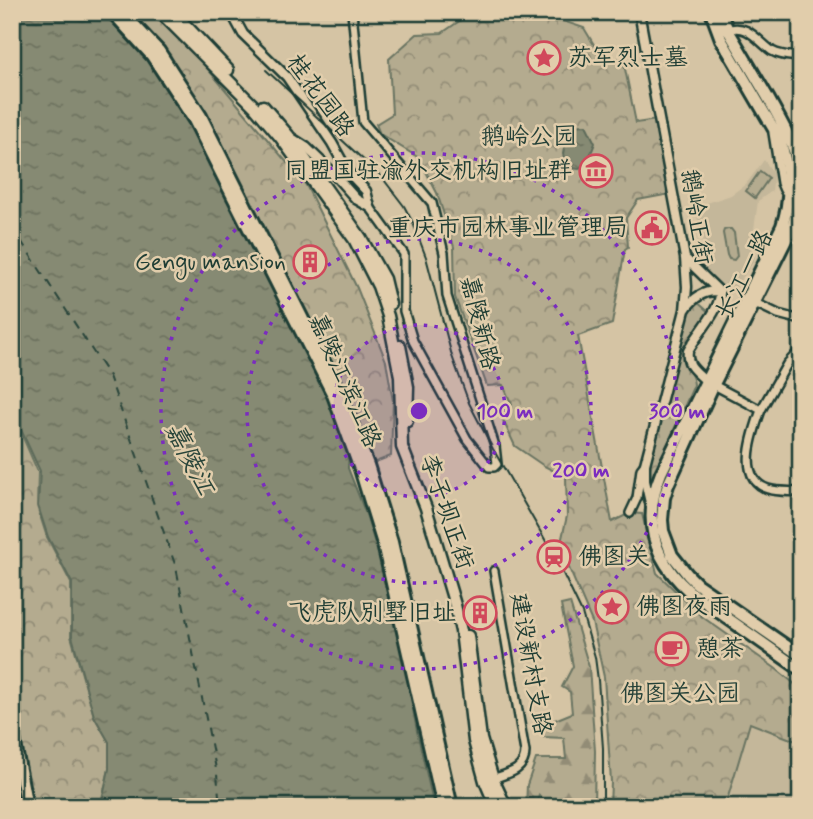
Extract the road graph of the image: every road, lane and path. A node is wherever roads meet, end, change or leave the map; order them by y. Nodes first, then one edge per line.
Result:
1 (112, 12) edge
2 (122, 12) edge
3 (160, 12) edge
4 (173, 12) edge
5 (230, 12) edge
6 (352, 12) edge
7 (639, 12) edge
8 (710, 12) edge
9 (720, 12) edge
10 (790, 12) edge
11 (801, 19) edge
12 (728, 30) junction
13 (801, 57) edge
14 (772, 125) junction
15 (288, 135) junction
16 (799, 161) edge
17 (784, 190) dead end
18 (800, 201) edge
19 (370, 207) junction
20 (685, 258) junction
21 (720, 292) junction
22 (755, 303) junction
23 (685, 310) junction
24 (801, 320) edge
25 (801, 349) edge
26 (709, 383) junction
27 (761, 410) junction
28 (645, 464) junction
29 (801, 492) edge
30 (651, 508) junction
31 (630, 513) dead end
32 (494, 570) dead end
33 (458, 604) junction
34 (801, 656) edge
35 (801, 670) edge
36 (12, 728) edge
37 (12, 761) edge
38 (489, 780) junction
39 (22, 806) edge
40 (443, 807) edge
41 (452, 807) edge
42 (496, 807) edge
43 (506, 807) edge

1 - 40 main road, 嘉陵江滨江路
2 - 41 main road, 嘉陵江滨江路
3 - 33 main road, 李子坝正街
4 - 15 main road, 李子坝正街
5 - 19 street, 桂花园路
6 - 19 street, 嘉陵新路
7 - 20 street, 鹅岭正街
8 - 14 main road, 长江一路
9 - 12 main road, 长江一路
10 - 11 street
12 - 13 street
12 - 16 main road, 长江一路
14 - 17 street
14 - 26 main road, 长江一路
15 - 19 street, 嘉陵新路
15 - 33 main road, 李子坝正街
16 - 18 main road, 长江一路
18 - 22 main road, 长江一路
20 - 21 street
20 - 23 street, 鹅岭正街
21 - 23 street
21 - 26 street
22 - 24 street
22 - 26 main road, 长江一路
23 - 28 street, 鹅岭正街
25 - 27 street
26 - 27 street
26 - 30 main road, 长江一路
26 - 34 main road, 长江一路
27 - 29 street
28 - 30 street, 鹅岭正街
28 - 31 street
30 - 35 main road
32 - 38 street, 建设新村支路
33 - 38 main road, 李子坝正街
36 - 39 main road
37 - 39 main road
38 - 42 main road, 李子坝正街
38 - 43 main road, 李子坝正街

